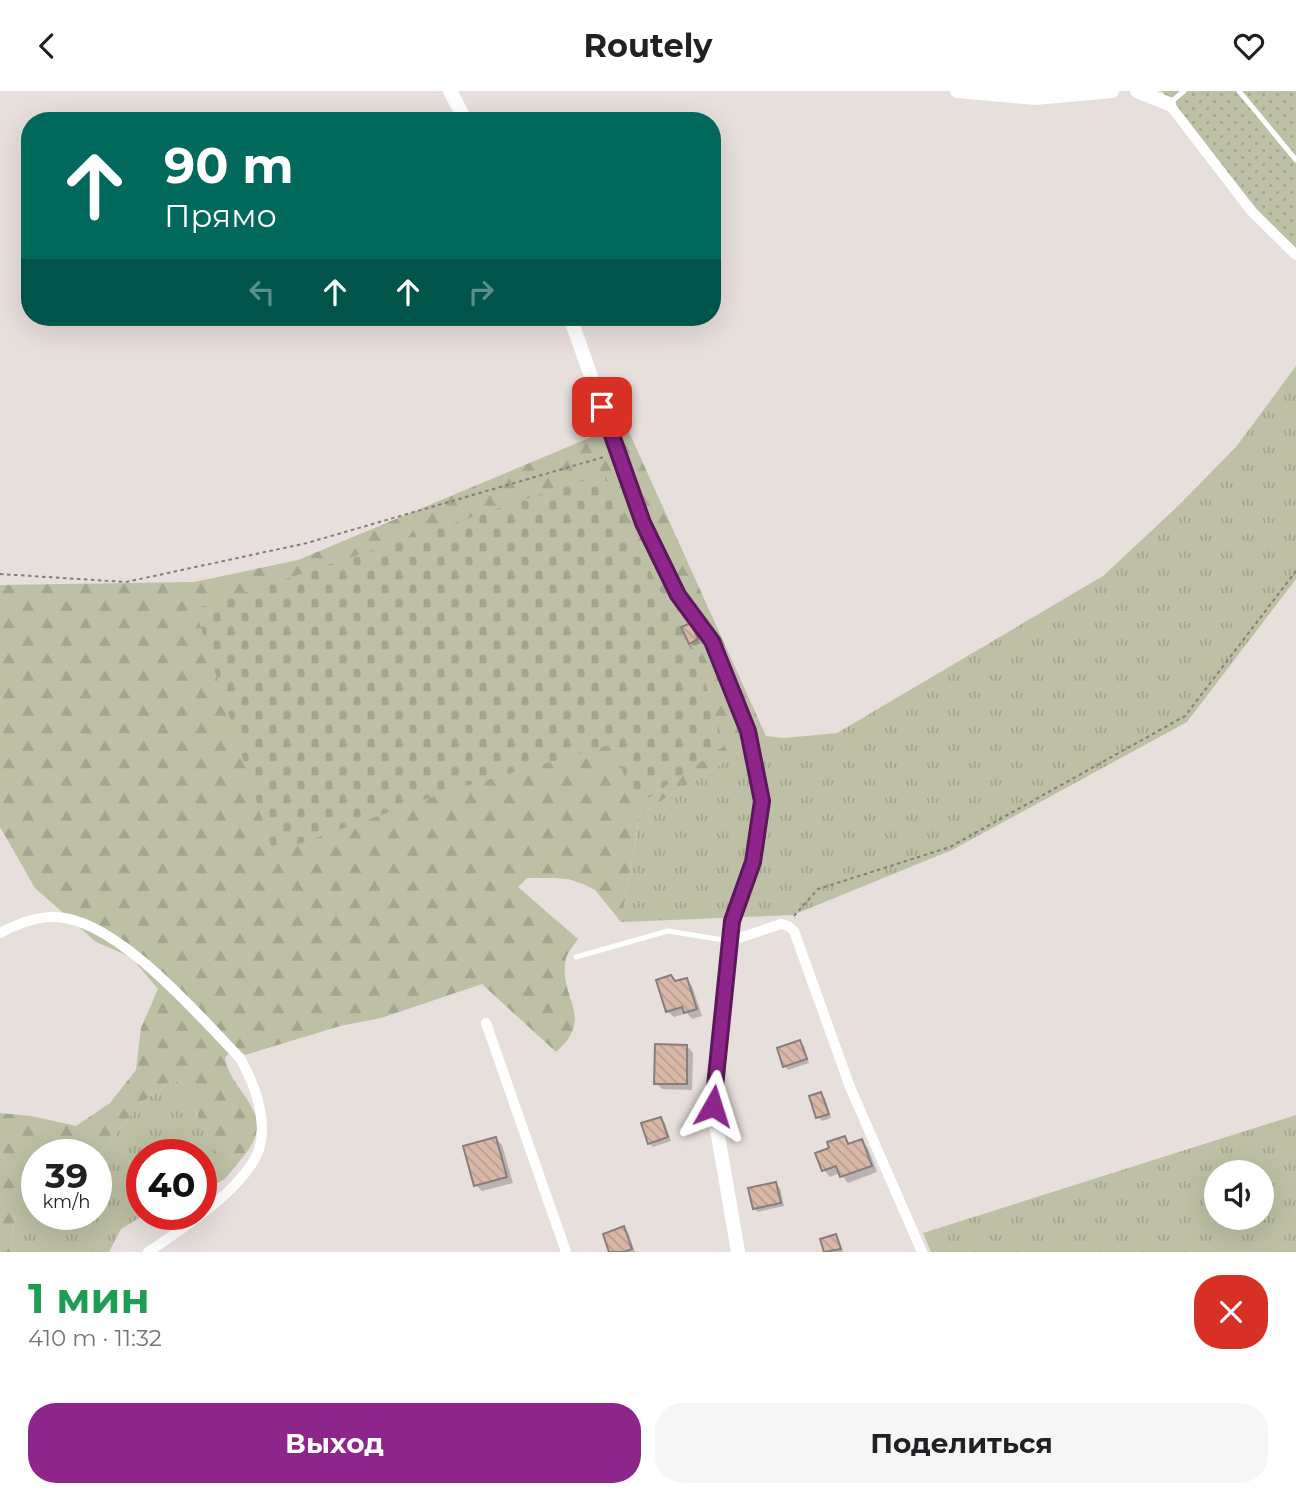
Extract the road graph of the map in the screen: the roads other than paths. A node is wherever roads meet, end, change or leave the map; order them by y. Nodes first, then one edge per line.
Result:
1 (450, 91) edge
2 (957, 91) edge
3 (1112, 91) edge
4 (1137, 91) edge
5 (1184, 91) edge
6 (1239, 91) edge
7 (1169, 104) junction
8 (461, 112) edge
9 (1296, 160) edge
10 (1296, 255) edge
11 (573, 326) edge
12 (0, 933) edge
13 (730, 941) junction
14 (576, 957) dead end
15 (486, 1023) dead end
16 (148, 1252) edge
17 (566, 1252) edge
18 (738, 1252) edge
19 (922, 1252) edge

1 - 8 street
2 - 3 street
4 - 7 street
5 - 7 lane
6 - 9 lane
7 - 10 street
11 - 13 street
12 - 16 street
13 - 14 lane
13 - 18 street
13 - 19 street
15 - 17 street

